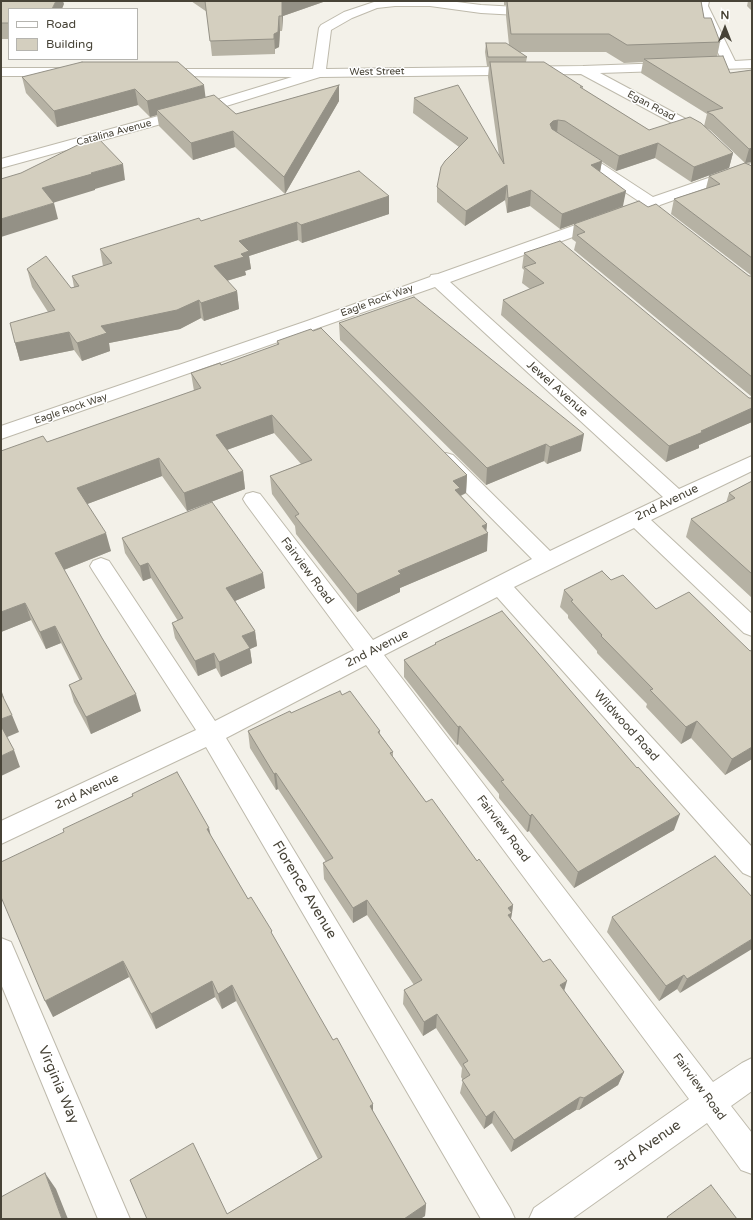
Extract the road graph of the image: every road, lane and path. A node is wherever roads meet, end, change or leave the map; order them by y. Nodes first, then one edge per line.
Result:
1 (703, 1) edge
2 (372, 3) edge
3 (550, 12) edge
4 (730, 64) junction
5 (752, 64) edge
6 (583, 70) junction
7 (1, 72) edge
8 (88, 72) edge
9 (144, 72) edge
10 (319, 73) junction
11 (712, 142) edge
12 (564, 145) edge
13 (1, 164) edge
14 (745, 169) edge
15 (654, 208) junction
16 (437, 279) junction
17 (1, 433) edge
18 (436, 449) edge
19 (752, 462) edge
20 (676, 498) junction
21 (253, 499) dead end
22 (636, 518) junction
23 (547, 562) junction
24 (101, 566) dead end
25 (500, 586) junction
26 (752, 628) edge
27 (369, 653) junction
28 (211, 734) junction
29 (1, 833) edge
30 (752, 865) edge
31 (1, 951) edge
32 (752, 1073) edge
33 (710, 1102) junction
34 (752, 1160) edge
35 (114, 1219) edge
36 (500, 1219) edge
37 (545, 1219) edge

1 - 4 street
2 - 3 street
2 - 10 street
4 - 5 street, West Street
4 - 6 street, West Street
6 - 10 street, West Street
6 - 11 street, Egan Road
7 - 8 street
9 - 10 street, West Street
10 - 13 street, Catalina Avenue
12 - 15 street
14 - 15 street, Eagle Rock Way
15 - 16 street, Eagle Rock Way
16 - 17 street, Eagle Rock Way
16 - 20 street, Jewel Avenue
18 - 23 street
19 - 20 street, 2nd Avenue
20 - 22 street, 2nd Avenue
21 - 27 street, Fairview Road
22 - 23 street, 2nd Avenue
22 - 26 street
23 - 25 street, 2nd Avenue
24 - 28 street, Florence Avenue
25 - 27 street, 2nd Avenue
25 - 30 street, Wildwood Road
27 - 28 street, 2nd Avenue
27 - 33 street, Fairview Road
28 - 29 street, 2nd Avenue
28 - 36 street, Florence Avenue
31 - 35 street, Virginia Way
32 - 33 street, 3rd Avenue
33 - 34 street, Fairview Road
33 - 37 street, 3rd Avenue

